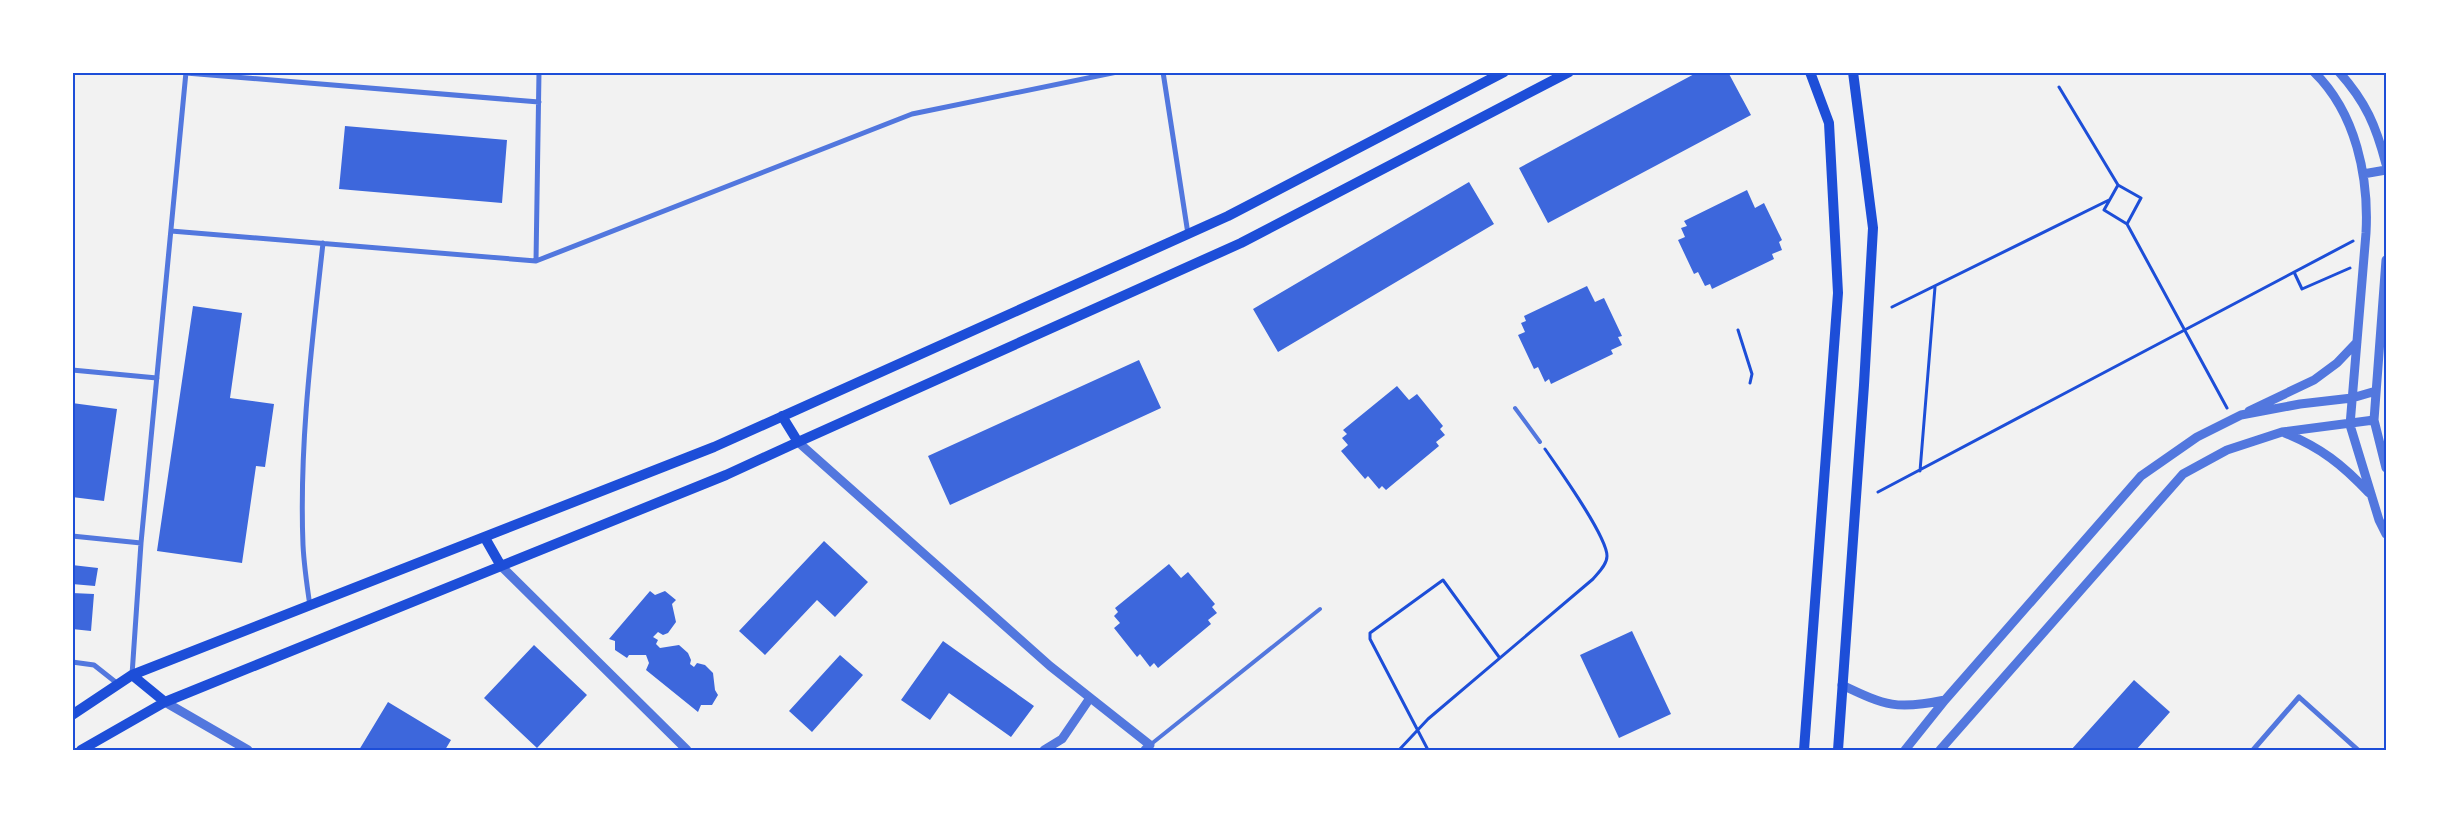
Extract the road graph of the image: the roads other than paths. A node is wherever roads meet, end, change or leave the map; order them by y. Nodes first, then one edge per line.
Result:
1 (539, 72) edge
2 (1117, 72) edge
3 (1162, 72) edge
4 (1504, 72) edge
5 (1569, 72) edge
6 (1810, 72) edge
7 (1853, 72) edge
8 (2314, 72) edge
9 (2339, 72) edge
10 (186, 73) edge
11 (539, 102) junction
12 (2386, 164) edge
13 (2386, 170) edge
14 (2363, 174) junction
15 (171, 231) junction
16 (1188, 234) junction
17 (323, 243) junction
18 (2386, 260) edge
19 (536, 261) junction
20 (2357, 342) junction
21 (72, 370) edge
22 (157, 378) junction
23 (2376, 391) junction
24 (2352, 398) junction
25 (1515, 408) dead end
26 (782, 416) junction
27 (2237, 417) junction
28 (2374, 420) junction
29 (2350, 424) junction
30 (2282, 432) junction
31 (798, 442) junction
32 (1540, 442) road end
33 (2386, 468) edge
34 (2371, 496) junction
35 (2386, 534) edge
36 (72, 536) edge
37 (485, 538) junction
38 (141, 543) junction
39 (501, 566) junction
40 (310, 606) junction
41 (1320, 609) dead end
42 (72, 662) edge
43 (132, 675) junction
44 (118, 684) junction
45 (1842, 685) junction
46 (1090, 698) junction
47 (1945, 700) junction
48 (165, 702) junction
49 (72, 715) edge
50 (1148, 748) edge
51 (80, 750) edge
52 (248, 750) edge
53 (687, 750) edge
54 (1044, 750) edge
55 (1804, 750) edge
56 (1838, 750) edge
57 (1905, 750) edge
58 (1940, 750) edge
59 (2254, 750) edge
60 (2358, 750) edge

1 - 11 street
2 - 19 street
3 - 16 street
4 - 16 main road
5 - 31 main road
6 - 55 main road
7 - 45 main road
8 - 14 street
9 - 12 street
10 - 11 street
10 - 15 street
11 - 19 street
13 - 14 street
14 - 20 street
15 - 17 street
15 - 22 street
16 - 26 main road
17 - 19 street
17 - 40 street
18 - 23 street
20 - 24 street
20 - 27 street
21 - 22 street
22 - 38 street
23 - 24 street
23 - 28 street
24 - 27 street
24 - 29 street
25 - 32 lane
26 - 31 main road
26 - 37 main road
27 - 47 street
28 - 29 street
28 - 33 street
29 - 30 street
29 - 34 street
30 - 34 street
30 - 58 street
31 - 39 main road
31 - 46 street
34 - 35 street
36 - 38 street
37 - 39 main road
37 - 40 main road
38 - 43 street
39 - 48 main road
39 - 53 street
40 - 43 main road
41 - 50 lane
42 - 44 street
43 - 44 main road
43 - 48 main road
44 - 49 main road
45 - 47 street
45 - 56 main road
46 - 50 street
46 - 54 street
47 - 57 street
48 - 51 main road
48 - 52 street
59 - 60 street

